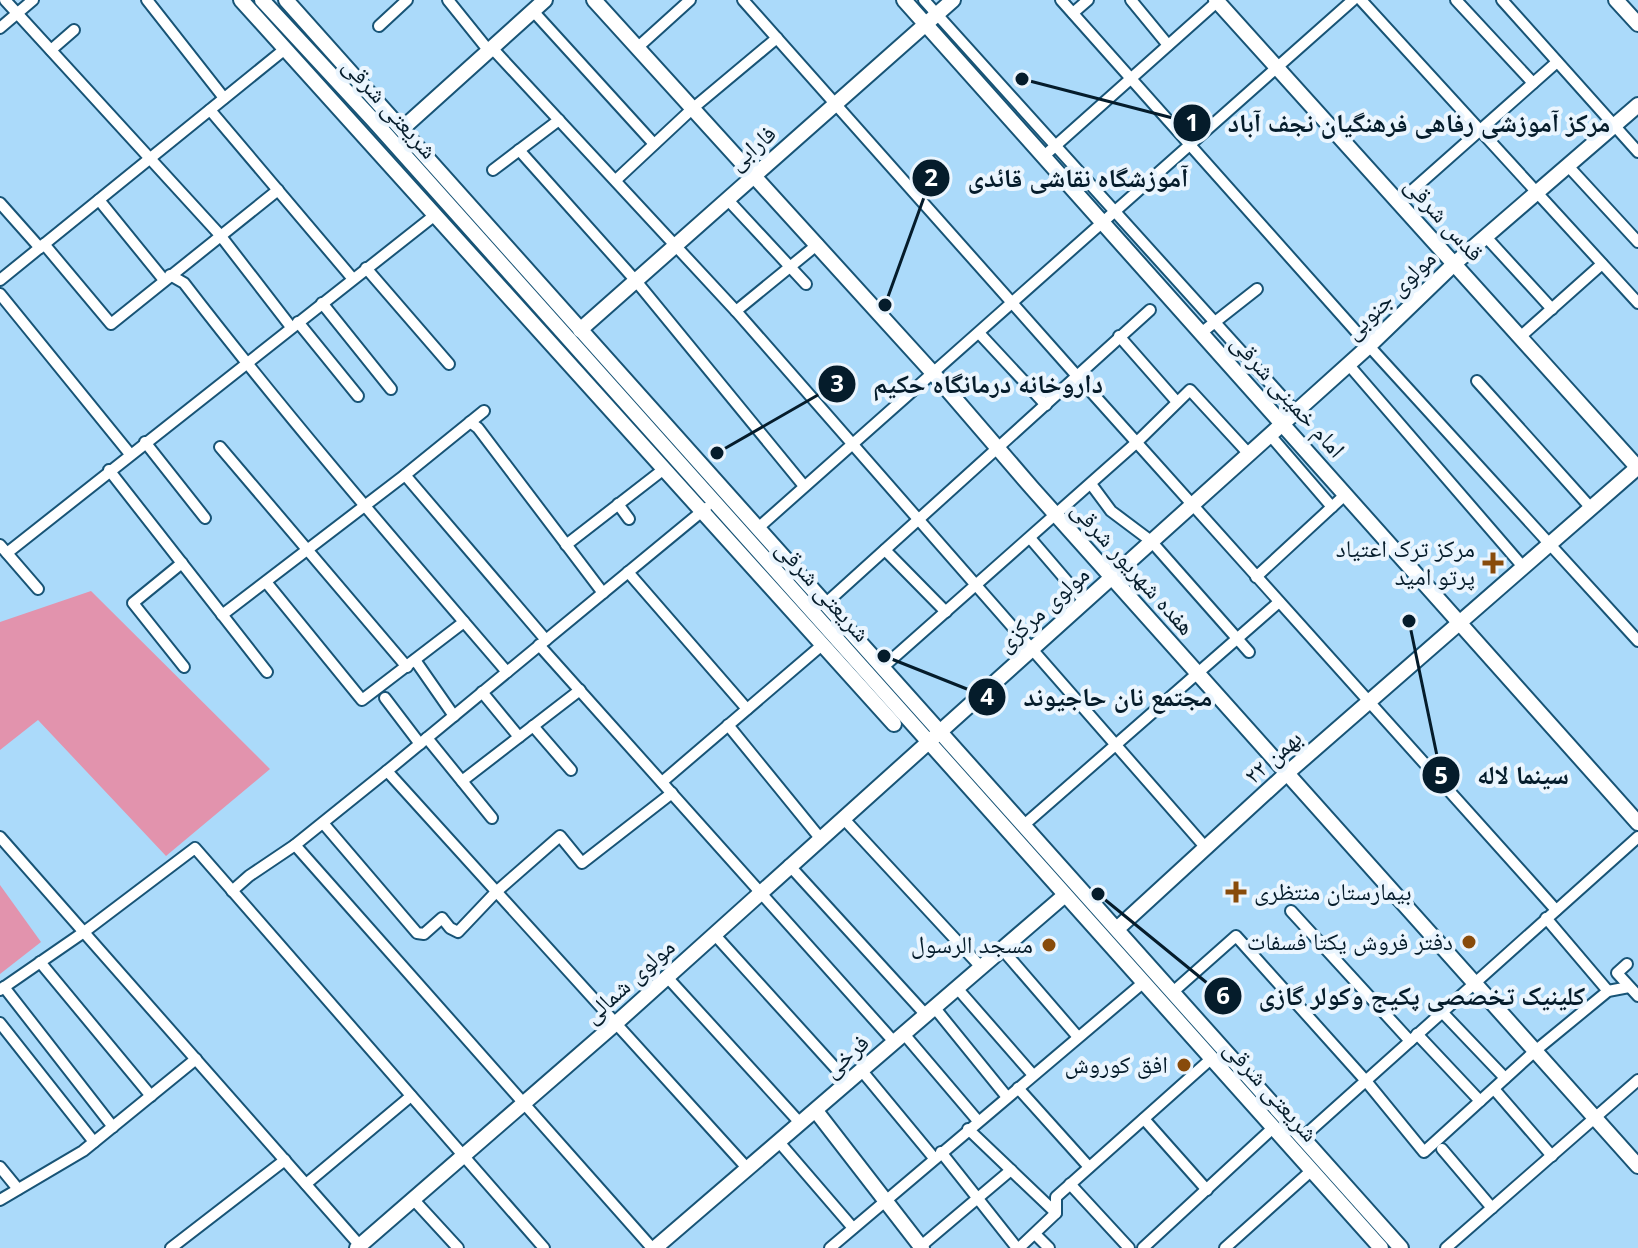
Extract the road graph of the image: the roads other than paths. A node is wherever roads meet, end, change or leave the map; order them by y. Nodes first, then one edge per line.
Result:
1 (5, 0) edge
2 (33, 0) edge
3 (147, 0) edge
4 (241, 0) edge
5 (262, 0) edge
6 (286, 0) edge
7 (448, 0) edge
8 (545, 0) edge
9 (594, 0) edge
10 (690, 0) edge
11 (743, 0) edge
12 (904, 0) edge
13 (924, 0) edge
14 (953, 0) edge
15 (1061, 0) edge
16 (1088, 0) edge
17 (1131, 0) edge
18 (1218, 0) edge
19 (1353, 0) edge
20 (1361, 0) edge
21 (1456, 0) edge
22 (1502, 0) edge
23 (1616, 0) edge
24 (399, 3) edge
25 (533, 11) junction
26 (1073, 13) junction
27 (17, 14) junction
28 (931, 20) junction
29 (1638, 24) edge
30 (379, 26) dead end
31 (0, 28) edge
32 (74, 30) dead end
33 (777, 38) junction
34 (1168, 45) junction
35 (637, 48) junction
36 (285, 49) junction
37 (491, 49) junction
38 (51, 50) junction
39 (1557, 62) junction
40 (1277, 67) junction
41 (1132, 80) junction
42 (1533, 83) junction
43 (224, 98) junction
44 (834, 105) junction
45 (1638, 105) edge
46 (692, 109) junction
47 (210, 110) junction
48 (348, 119) junction
49 (559, 120) junction
50 (374, 121) junction
51 (1614, 126) junction
52 (403, 128) junction
53 (1479, 130) junction
54 (654, 144) junction
55 (1191, 145) junction
56 (376, 150) junction
57 (519, 150) junction
58 (1049, 152) junction
59 (1638, 152) edge
60 (151, 158) junction
61 (1568, 166) junction
62 (493, 170) dead end
63 (755, 175) junction
64 (616, 180) junction
65 (278, 190) junction
66 (1537, 193) junction
67 (99, 200) junction
68 (728, 200) junction
69 (1399, 202) junction
70 (0, 203) edge
71 (435, 215) junction
72 (1109, 218) junction
73 (220, 235) junction
74 (1486, 237) junction
75 (1638, 242) edge
76 (818, 244) junction
77 (676, 245) junction
78 (42, 246) junction
79 (1454, 264) junction
80 (1602, 264) junction
81 (789, 267) junction
82 (366, 268) junction
83 (167, 278) junction
84 (353, 279) junction
85 (0, 280) edge
86 (636, 281) junction
87 (806, 284) dead end
88 (1257, 289) dead end
89 (0, 294) edge
90 (322, 303) junction
91 (1638, 303) edge
92 (1012, 304) junction
93 (1552, 309) junction
94 (1150, 310) dead end
95 (736, 311) junction
96 (1215, 322) junction
97 (294, 324) junction
98 (580, 330) junction
99 (979, 333) junction
100 (1201, 333) junction
101 (1119, 336) junction
102 (1520, 337) junction
103 (1369, 346) junction
104 (246, 363) junction
105 (449, 364) dead end
106 (1348, 364) junction
107 (933, 373) junction
108 (1077, 376) junction
109 (1477, 381) dead end
110 (391, 389) dead end
111 (358, 396) dead end
112 (1177, 402) junction
113 (1046, 405) junction
114 (484, 411) dead end
115 (1295, 411) junction
116 (470, 422) junction
117 (1282, 423) junction
118 (1269, 434) junction
119 (145, 442) junction
120 (852, 442) junction
121 (1136, 443) junction
122 (220, 447) dead end
123 (999, 448) junction
124 (1248, 453) junction
125 (130, 454) junction
126 (1638, 467) edge
127 (664, 469) junction
128 (109, 470) junction
129 (405, 475) junction
130 (1091, 484) junction
131 (804, 486) junction
132 (1346, 494) junction
133 (618, 504) junction
134 (1191, 505) junction
135 (707, 506) junction
136 (364, 507) junction
137 (1332, 507) junction
138 (1591, 508) junction
139 (1056, 515) junction
140 (205, 518) dead end
141 (629, 519) dead end
142 (919, 520) junction
143 (758, 528) junction
144 (1030, 538) junction
145 (1151, 541) junction
146 (566, 545) junction
147 (1549, 545) junction
148 (3, 549) edge
149 (308, 550) junction
150 (885, 550) junction
151 (182, 563) junction
152 (1524, 568) junction
153 (628, 572) junction
154 (1111, 577) junction
155 (1256, 577) junction
156 (266, 582) junction
157 (976, 585) junction
158 (38, 589) dead end
159 (603, 593) junction
160 (1084, 601) junction
161 (1279, 602) junction
162 (825, 604) junction
163 (946, 612) junction
164 (222, 615) junction
165 (464, 622) junction
166 (1462, 623) junction
167 (1237, 638) junction
168 (1638, 641) edge
169 (543, 642) junction
170 (822, 645) junction
171 (1031, 649) junction
172 (1249, 652) dead end
173 (411, 664) junction
174 (184, 667) dead end
175 (882, 668) junction
176 (855, 671) junction
177 (267, 672) dead end
178 (507, 672) junction
179 (1196, 673) junction
180 (901, 688) junction
181 (580, 690) junction
182 (482, 692) junction
183 (385, 698) dead end
184 (889, 699) junction
185 (1369, 702) junction
186 (747, 709) junction
187 (454, 716) junction
188 (897, 718) junction
189 (728, 725) junction
190 (533, 726) junction
191 (940, 732) junction
192 (519, 737) junction
193 (423, 741) junction
194 (928, 743) junction
195 (1117, 746) junction
196 (907, 762) junction
197 (571, 770) dead end
198 (387, 771) junction
199 (1286, 774) junction
200 (462, 781) junction
201 (662, 782) junction
202 (990, 787) junction
203 (672, 793) junction
204 (977, 797) junction
205 (492, 818) dead end
206 (843, 818) junction
207 (323, 823) junction
208 (1638, 823) edge
209 (1024, 825) junction
210 (0, 837) edge
211 (1638, 837) edge
212 (820, 838) junction
213 (295, 845) junction
214 (1206, 848) junction
215 (789, 865) junction
216 (232, 891) junction
217 (496, 892) junction
218 (760, 892) junction
219 (1065, 895) junction
220 (1556, 910) junction
221 (1291, 911) dead end
222 (1546, 918) junction
223 (1118, 928) junction
224 (84, 932) junction
225 (714, 934) junction
226 (1002, 949) junction
227 (40, 962) junction
228 (1627, 964) dead end
229 (981, 967) junction
230 (667, 977) junction
231 (1144, 982) junction
232 (1473, 984) junction
233 (1629, 987) junction
234 (2, 988) edge
235 (957, 988) junction
236 (1174, 991) junction
237 (1608, 991) junction
238 (1638, 996) edge
239 (930, 1011) junction
240 (1442, 1012) junction
241 (0, 1023) edge
242 (615, 1024) junction
243 (1078, 1037) junction
244 (900, 1038) junction
245 (1414, 1038) junction
246 (1535, 1051) junction
247 (1212, 1058) junction
248 (196, 1059) junction
249 (862, 1071) junction
250 (1033, 1075) junction
251 (1505, 1078) junction
252 (1638, 1080) edge
253 (1366, 1081) junction
254 (849, 1083) junction
255 (1018, 1088) junction
256 (1494, 1089) junction
257 (151, 1096) junction
258 (411, 1096) junction
259 (1007, 1097) junction
260 (1480, 1101) junction
261 (525, 1102) junction
262 (816, 1111) junction
263 (1596, 1118) junction
264 (1144, 1119) junction
265 (978, 1121) junction
266 (801, 1124) junction
267 (113, 1127) junction
268 (1274, 1127) junction
269 (968, 1129) junction
270 (1303, 1137) junction
271 (94, 1142) junction
272 (779, 1142) junction
273 (1442, 1149) dead end
274 (938, 1155) junction
275 (463, 1156) junction
276 (1552, 1156) junction
277 (285, 1160) junction
278 (1638, 1166) edge
279 (0, 1167) edge
280 (1089, 1167) junction
281 (747, 1168) junction
282 (1011, 1170) junction
283 (1312, 1170) junction
284 (306, 1184) junction
285 (1070, 1184) junction
286 (18, 1189) junction
287 (1207, 1190) junction
288 (977, 1198) junction
289 (413, 1199) junction
290 (0, 1200) edge
291 (885, 1200) junction
292 (1492, 1208) junction
293 (1056, 1213) junction
294 (853, 1228) junction
295 (1035, 1234) junction
296 (1149, 1246) edge
297 (359, 1247) edge
298 (922, 1247) edge
299 (171, 1248) edge
300 (458, 1248) edge
301 (544, 1248) edge
302 (653, 1248) edge
303 (830, 1248) edge
304 (1018, 1248) edge
305 (1049, 1248) edge
306 (1129, 1248) edge
307 (1225, 1248) edge
308 (1381, 1248) edge
309 (1401, 1248) edge
310 (1446, 1248) edge

1 - 27 street
2 - 27 street
3 - 43 street
4 - 36 street, شریعتی شرقی
5 - 50 street, شریعتی شرقی
6 - 52 street, شریعتی شرقی
7 - 37 street
8 - 25 street
9 - 35 street, هفده شهریور شرقی
10 - 35 street
11 - 33 street
12 - 28 street, امام خمینی شرقی
13 - 28 street
14 - 28 street, فارابی
15 - 26 street
16 - 26 street
17 - 34 street
18 - 34 street
18 - 40 street, قدس شرقی
19 - 40 street
20 - 53 street
21 - 42 street
22 - 39 street
23 - 29 street
24 - 30 street
25 - 37 street
25 - 54 street
26 - 41 street
27 - 31 street
27 - 38 street
28 - 44 street, فارابی
28 - 58 street, امام خمینی شرقی
32 - 38 street
33 - 44 street
33 - 46 street
34 - 41 street
35 - 46 street, هفده شهریور شرقی
36 - 43 street
36 - 48 street, شریعتی شرقی
37 - 49 street
37 - 52 street
38 - 60 street
39 - 42 street
39 - 51 street
40 - 55 street
40 - 69 street, قدس شرقی
41 - 55 street
41 - 58 street
42 - 53 street
43 - 47 street
44 - 63 street, فارابی
44 - 92 street
45 - 51 street, مولوی جنوبی
46 - 54 street
46 - 63 street, هفده شهریور شرقی
47 - 60 street
47 - 65 street
48 - 50 street
48 - 56 street, شریعتی شرقی
49 - 57 street
49 - 64 street
50 - 56 street
50 - 135 street, شریعتی شرقی
51 - 59 street
51 - 61 street, مولوی جنوبی
52 - 98 street, شریعتی شرقی
53 - 66 street
53 - 69 street
54 - 64 street
55 - 72 street
55 - 103 street
56 - 71 street, شریعتی شرقی
57 - 62 street
57 - 86 street
58 - 72 street, امام خمینی شرقی
60 - 67 street
60 - 73 street
61 - 66 street, مولوی جنوبی
61 - 75 street
63 - 68 street, فارابی
63 - 76 street, هفده شهریور شرقی
64 - 77 street
65 - 73 street
65 - 84 street
66 - 74 street, مولوی جنوبی
66 - 80 street
67 - 78 street
67 - 83 street
68 - 77 street, فارابی
68 - 81 street
69 - 79 street, قدس شرقی
70 - 78 street
71 - 82 street
71 - 127 street, شریعتی شرقی
72 - 92 street
72 - 96 street
72 - 100 street, امام خمینی شرقی
73 - 83 street
73 - 97 street
74 - 79 street, مولوی جنوبی
74 - 93 street
76 - 81 street
76 - 107 street, هفده شهریور شرقی
77 - 86 street, فارابی
77 - 95 street
78 - 83 street
78 - 85 street
79 - 102 street, قدس شرقی
79 - 103 street, مولوی جنوبی
80 - 91 street
80 - 93 street
81 - 87 street
81 - 95 street
82 - 84 street
82 - 105 street
83 - 104 street
84 - 90 street
86 - 98 street, فارابی
86 - 131 street
88 - 96 street
89 - 125 street
90 - 97 street
90 - 110 street
92 - 99 street
92 - 108 street
93 - 102 street
94 - 101 street
95 - 120 street
96 - 100 street
96 - 115 street
97 - 104 street
97 - 111 street
98 - 143 street, شریعتی شرقی
99 - 107 street
99 - 113 street
100 - 117 street, امام خمینی شرقی
101 - 108 street
101 - 112 street
102 - 126 street, قدس شرقی
103 - 106 street, مولوی جنوبی
103 - 147 street
104 - 119 street
104 - 136 street
106 - 115 street, مولوی جنوبی
106 - 152 street
107 - 120 street
107 - 123 street, هفده شهریور شرقی
108 - 113 street
108 - 121 street
109 - 138 street
112 - 121 street
112 - 124 street
113 - 123 street
114 - 116 street
115 - 117 street, مولوی جنوبی
116 - 129 street
116 - 146 street
117 - 118 street, مولوی مرکزی
117 - 132 street, امام خمینی شرقی
118 - 124 street, مولوی مرکزی
118 - 137 street
119 - 125 street
119 - 140 street
120 - 131 street
120 - 142 street
121 - 130 street
121 - 134 street
122 - 149 street
123 - 139 street, هفده شهریور شرقی
123 - 142 street
124 - 134 street, مولوی مرکزی
125 - 128 street
126 - 138 street, ۲۲ بهمن
127 - 133 street
127 - 135 street, شریعتی شرقی
128 - 148 street
128 - 151 street
129 - 136 street
129 - 169 street
130 - 139 street
130 - 145 street
131 - 143 street
132 - 137 street
132 - 166 street, امام خمینی شرقی
133 - 141 street
133 - 146 street
134 - 145 street, مولوی مرکزی
134 - 155 street
135 - 153 street
135 - 170 street, شریعتی شرقی
135 - 176 street, شریعتی شرقی
136 - 149 street
136 - 165 street
137 - 155 street
138 - 147 street, ۲۲ بهمن
139 - 144 street
139 - 154 street, هفده شهریور شرقی
142 - 150 street
142 - 157 street
143 - 162 street, شریعتی شرقی
144 - 157 street
144 - 160 street
145 - 154 street, مولوی مرکزی
145 - 167 street
146 - 159 street
147 - 152 street, ۲۲ بهمن
147 - 168 street
148 - 158 street
149 - 156 street
149 - 173 street
150 - 162 street
150 - 163 street
151 - 164 street
151 - 174 street
152 - 166 street, ۲۲ بهمن
153 - 159 street
153 - 186 street
154 - 160 street, مولوی مرکزی
154 - 179 street, هفده شهریور شرقی
155 - 161 street
156 - 164 street
156 - 173 street
157 - 163 street
157 - 171 street
159 - 169 street
160 - 171 street, مولوی مرکزی
161 - 167 street
161 - 185 street
162 - 175 street, شریعتی شرقی
163 - 175 street
164 - 177 street
165 - 173 street
165 - 178 street
166 - 185 street, ۲۲ بهمن
166 - 208 street, امام خمینی شرقی
167 - 172 street
167 - 179 street
169 - 178 street
169 - 181 street
170 - 176 street, شریعتی شرقی
170 - 186 street
171 - 191 street, مولوی مرکزی
171 - 195 street
173 - 187 street
175 - 180 street, شریعتی شرقی
176 - 184 street, شریعتی شرقی
176 - 188 street
178 - 182 street
179 - 195 street
179 - 199 street, هفده شهریور شرقی
180 - 184 street
180 - 191 street, شریعتی شرقی
181 - 190 street
181 - 201 street
182 - 187 street
182 - 192 street
183 - 193 street
184 - 188 street, شریعتی شرقی
185 - 199 street, ۲۲ بهمن
185 - 220 street
186 - 189 street
187 - 193 street
188 - 194 street, شریعتی شرقی
188 - 196 street
189 - 201 street
189 - 212 street
190 - 192 street
190 - 197 street
191 - 194 street, مولوی مرکزی
191 - 202 street, شریعتی شرقی
192 - 200 street
193 - 198 street
193 - 200 street
194 - 196 street, مولوی شمالی
194 - 204 street, شریعتی شرقی
195 - 209 street
195 - 214 street
196 - 206 street, مولوی شمالی
198 - 207 street
198 - 217 street
199 - 214 street, ۲۲ بهمن
199 - 232 street, هفده شهریور شرقی
200 - 205 street
201 - 203 street
202 - 204 street
202 - 209 street, شریعتی شرقی
203 - 217 street
203 - 218 street
204 - 219 street, شریعتی شرقی
206 - 212 street, مولوی شمالی
206 - 229 street
207 - 213 street
207 - 217 street
209 - 223 street, شریعتی شرقی
210 - 224 street
211 - 220 street
212 - 215 street, مولوی شمالی
213 - 216 street
213 - 261 street
214 - 223 street, ۲۲ بهمن
215 - 218 street, مولوی شمالی
215 - 239 street
216 - 224 street
216 - 258 street
217 - 242 street
218 - 225 street, مولوی شمالی
218 - 244 street
219 - 226 street, فرخی
219 - 231 street, شریعتی شرقی
220 - 222 street
221 - 245 street
222 - 232 street
222 - 237 street
223 - 236 street, شریعتی شرقی
224 - 227 street
224 - 248 street
225 - 230 street, مولوی شمالی
225 - 254 street
226 - 229 street, فرخی
226 - 243 street
227 - 234 street
227 - 257 street
228 - 233 street
229 - 235 street, فرخی
230 - 242 street, مولوی شمالی
230 - 266 street
231 - 243 street
231 - 247 street, شریعتی شرقی
232 - 240 street
232 - 246 street, هفده شهریور شرقی
233 - 237 street
233 - 238 street
234 - 267 street
235 - 239 street, فرخی
235 - 250 street
236 - 253 street
236 - 270 street, شریعتی شرقی
237 - 246 street
239 - 244 street, فرخی
239 - 259 street
240 - 245 street
240 - 251 street
241 - 271 street
242 - 261 street, مولوی شمالی
242 - 281 street
243 - 250 street
244 - 249 street, فرخی
244 - 265 street
245 - 253 street
245 - 260 street
246 - 251 street
246 - 263 street, هفده شهریور شرقی
247 - 264 street
247 - 268 street, شریعتی شرقی
248 - 257 street
248 - 277 street
249 - 254 street, فرخی
249 - 274 street
250 - 255 street
251 - 256 street
252 - 263 street
253 - 260 street
253 - 270 street
254 - 262 street, فرخی
255 - 259 street
255 - 280 street
256 - 260 street
256 - 276 street
257 - 267 street
258 - 275 street
258 - 284 street
259 - 265 street
261 - 275 street, مولوی شمالی
261 - 302 street
262 - 266 street, فرخی
262 - 291 street
263 - 276 street
263 - 278 street, هفده شهریور شرقی
264 - 280 street
264 - 287 street
265 - 269 street
266 - 272 street, فرخی
267 - 271 street
268 - 283 street, شریعتی شرقی
268 - 287 street
269 - 274 street
269 - 282 street
270 - 309 street, شریعتی شرقی
271 - 286 street
272 - 281 street, فرخی
272 - 294 street
273 - 292 street
274 - 288 street
274 - 291 street
275 - 289 street, مولوی شمالی
275 - 301 street
276 - 292 street
277 - 284 street
277 - 299 street
279 - 286 street
280 - 285 street
281 - 302 street, فرخی
282 - 288 street
282 - 293 street
283 - 307 street
283 - 308 street, شریعتی شرقی
284 - 297 street
285 - 293 street
285 - 306 street
286 - 290 street
287 - 296 street
288 - 298 street
288 - 304 street
289 - 297 street, مولوی شمالی
289 - 300 street
291 - 294 street
291 - 298 street
292 - 310 street
293 - 295 street
294 - 303 street
295 - 304 street
295 - 305 street

